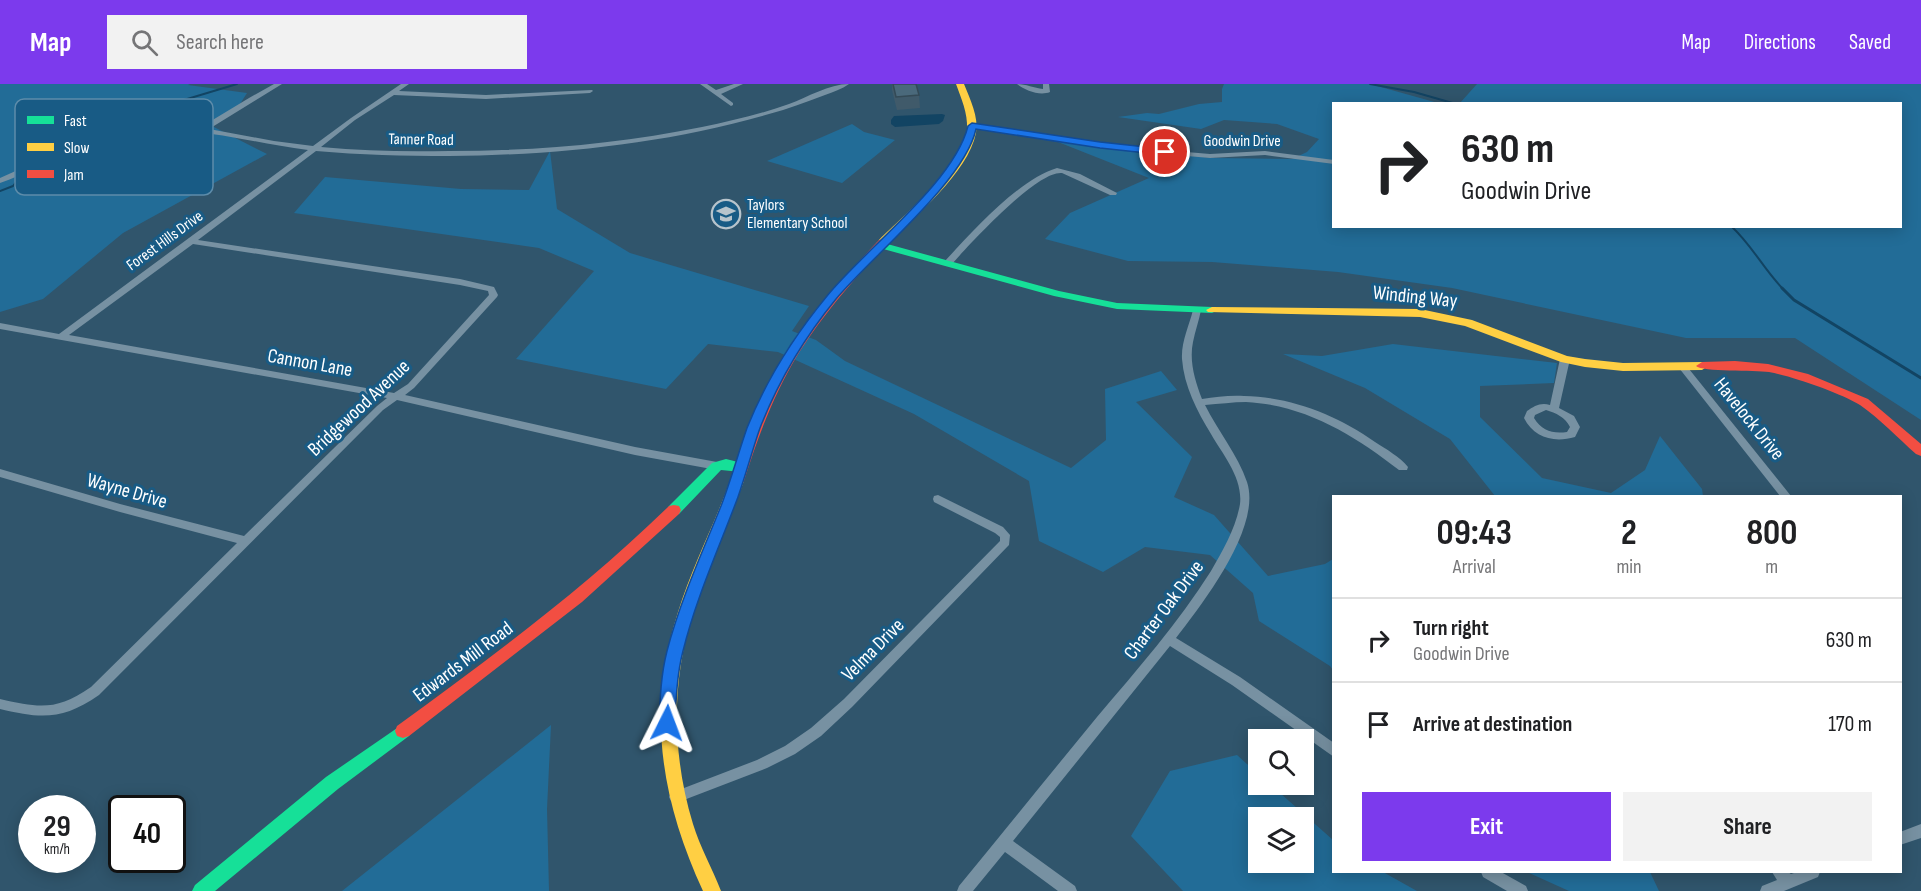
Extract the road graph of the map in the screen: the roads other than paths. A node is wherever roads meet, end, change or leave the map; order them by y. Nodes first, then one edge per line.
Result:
1 (279, 84) edge
2 (406, 84) edge
3 (703, 84) edge
4 (740, 84) edge
5 (846, 84) edge
6 (960, 84) edge
7 (1020, 84) edge
8 (1046, 84) edge
9 (590, 91) dead end
10 (390, 93) junction
11 (716, 93) junction
12 (731, 104) dead end
13 (213, 122) edge
14 (972, 126) junction
15 (213, 131) edge
16 (315, 148) junction
17 (1332, 162) edge
18 (15, 174) edge
19 (0, 181) edge
20 (1113, 193) dead end
21 (191, 241) junction
22 (880, 245) junction
23 (948, 263) junction
24 (1197, 310) junction
25 (0, 326) edge
26 (14, 329) junction
27 (0, 336) edge
28 (62, 336) junction
29 (1565, 359) junction
30 (1682, 366) junction
31 (396, 396) junction
32 (1200, 402) junction
33 (1554, 409) dead end
34 (1921, 452) edge
35 (717, 466) junction
36 (1403, 466) dead end
37 (741, 467) junction
38 (0, 473) edge
39 (1785, 495) edge
40 (938, 499) dead end
41 (246, 541) junction
42 (1168, 639) junction
43 (0, 704) edge
44 (1332, 750) edge
45 (676, 797) junction
46 (1921, 831) edge
47 (1902, 838) edge
48 (1004, 843) junction
49 (1490, 873) edge
50 (1806, 873) edge
51 (1784, 876) edge
52 (201, 891) edge
53 (712, 891) edge
54 (964, 891) edge
55 (1070, 891) edge
56 (1521, 891) edge
57 (1767, 891) edge

1 - 13 street
2 - 10 street, Forest Hills Drive
3 - 11 street
4 - 11 street
5 - 16 street, Tanner Road
6 - 14 street
7 - 8 street
9 - 10 street
10 - 16 street, Forest Hills Drive
11 - 12 street
14 - 17 street, Goodwin Drive
14 - 22 street
15 - 16 street, Tanner Road
16 - 21 street, Forest Hills Drive
18 - 19 street, Tanner Road
20 - 23 street
21 - 28 street, Forest Hills Drive
21 - 31 street, Bridgewood Avenue
22 - 23 street, Winding Way
22 - 37 street
23 - 24 street, Winding Way
24 - 29 street, Winding Way
24 - 32 street, Charter Oak Drive
25 - 26 street, Cannon Lane
26 - 27 street
26 - 28 street, Cannon Lane
28 - 31 street, Cannon Lane
29 - 30 street, Winding Way
29 - 33 street
30 - 34 street, Winding Way
30 - 39 street, Havelock Drive
31 - 35 street, Cannon Lane
31 - 41 street, Bridgewood Avenue
32 - 36 street
32 - 42 street, Charter Oak Drive
35 - 37 street
35 - 52 street, Edwards Mill Road
37 - 45 street
38 - 41 street, Wayne Drive
40 - 45 street, Velma Drive
41 - 43 street, Bridgewood Avenue
42 - 44 street
42 - 48 street, Charter Oak Drive
45 - 53 street
46 - 47 street
48 - 54 street, Charter Oak Drive
48 - 55 street
49 - 56 street
50 - 51 street
51 - 57 street

